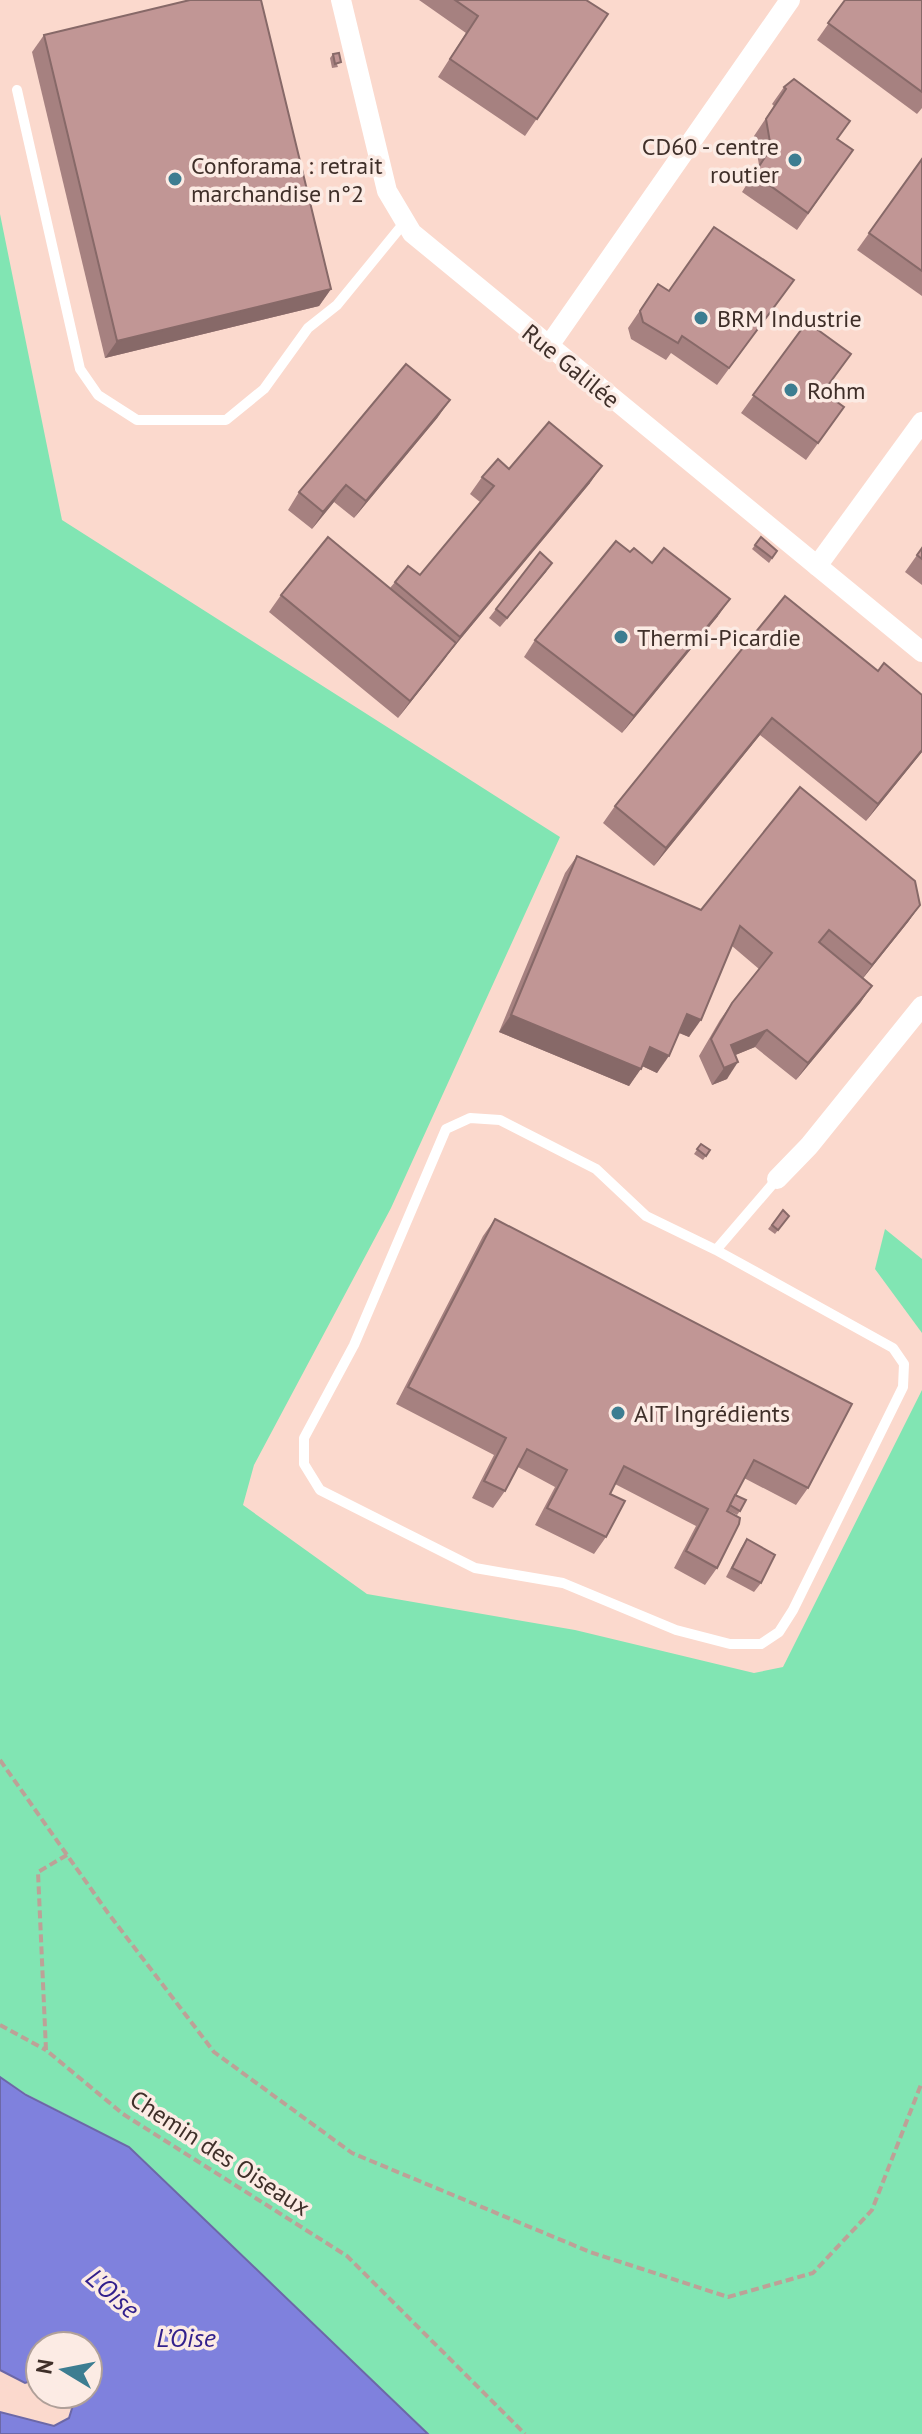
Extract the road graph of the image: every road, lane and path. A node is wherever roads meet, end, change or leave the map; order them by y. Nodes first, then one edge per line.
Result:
1 (341, 0) edge
2 (790, 0) edge
3 (17, 90) dead end
4 (404, 223) junction
5 (548, 347) junction
6 (922, 422) edge
7 (817, 566) junction
8 (922, 652) edge
9 (922, 1006) edge
10 (777, 1179) joint
11 (716, 1250) junction
12 (0, 1760) edge
13 (67, 1855) junction
14 (0, 2025) edge
15 (46, 2050) junction
16 (922, 2082) edge
17 (525, 2434) edge

1 - 4 street, Rue Galilée
2 - 5 street
3 - 4 lane
4 - 5 street, Rue Galilée
5 - 7 street, Rue Galilée
6 - 7 street
7 - 8 street, Rue Galilée
9 - 10 street
10 - 11 lane
11 - 11 lane
12 - 13 path
13 - 15 path
13 - 16 path
14 - 15 path, Chemin des Oiseaux
15 - 17 path, Chemin des Oiseaux

